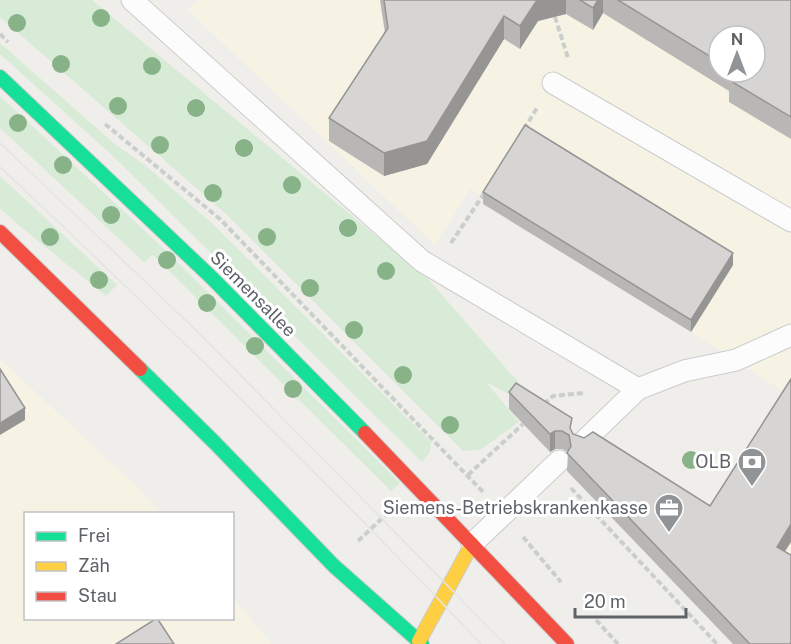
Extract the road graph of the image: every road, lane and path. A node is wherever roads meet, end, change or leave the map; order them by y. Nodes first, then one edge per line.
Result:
1 (132, 0) edge
2 (0, 34) edge
3 (9, 42) dead end
4 (0, 77) edge
5 (553, 83) dead end
6 (96, 117) dead end
7 (482, 196) edge
8 (791, 221) edge
9 (0, 232) edge
10 (428, 265) junction
11 (791, 335) edge
12 (638, 389) junction
13 (585, 393) dead end
14 (541, 408) edge
15 (523, 424) edge
16 (582, 443) edge
17 (449, 455) junction
18 (555, 464) joint
19 (468, 475) junction
20 (416, 485) junction
21 (503, 514) junction
22 (472, 544) junction
23 (334, 566) junction
24 (568, 590) dead end
25 (589, 613) dead end
26 (419, 643) edge
27 (567, 644) edge
28 (618, 644) edge
29 (717, 644) edge

1 - 10 lane
2 - 3 path
4 - 20 main road, Siemensallee
5 - 8 lane
6 - 17 path
7 - 10 path
9 - 23 main road
10 - 12 lane
11 - 12 lane
12 - 16 lane
13 - 14 path
15 - 19 path
17 - 19 path
17 - 20 path
18 - 21 lane
18 - 29 path
19 - 21 path
20 - 22 main road, Siemensallee
20 - 23 path
21 - 22 lane
21 - 24 path
22 - 26 main road
22 - 27 main road, Siemensallee
23 - 26 main road
25 - 28 path

